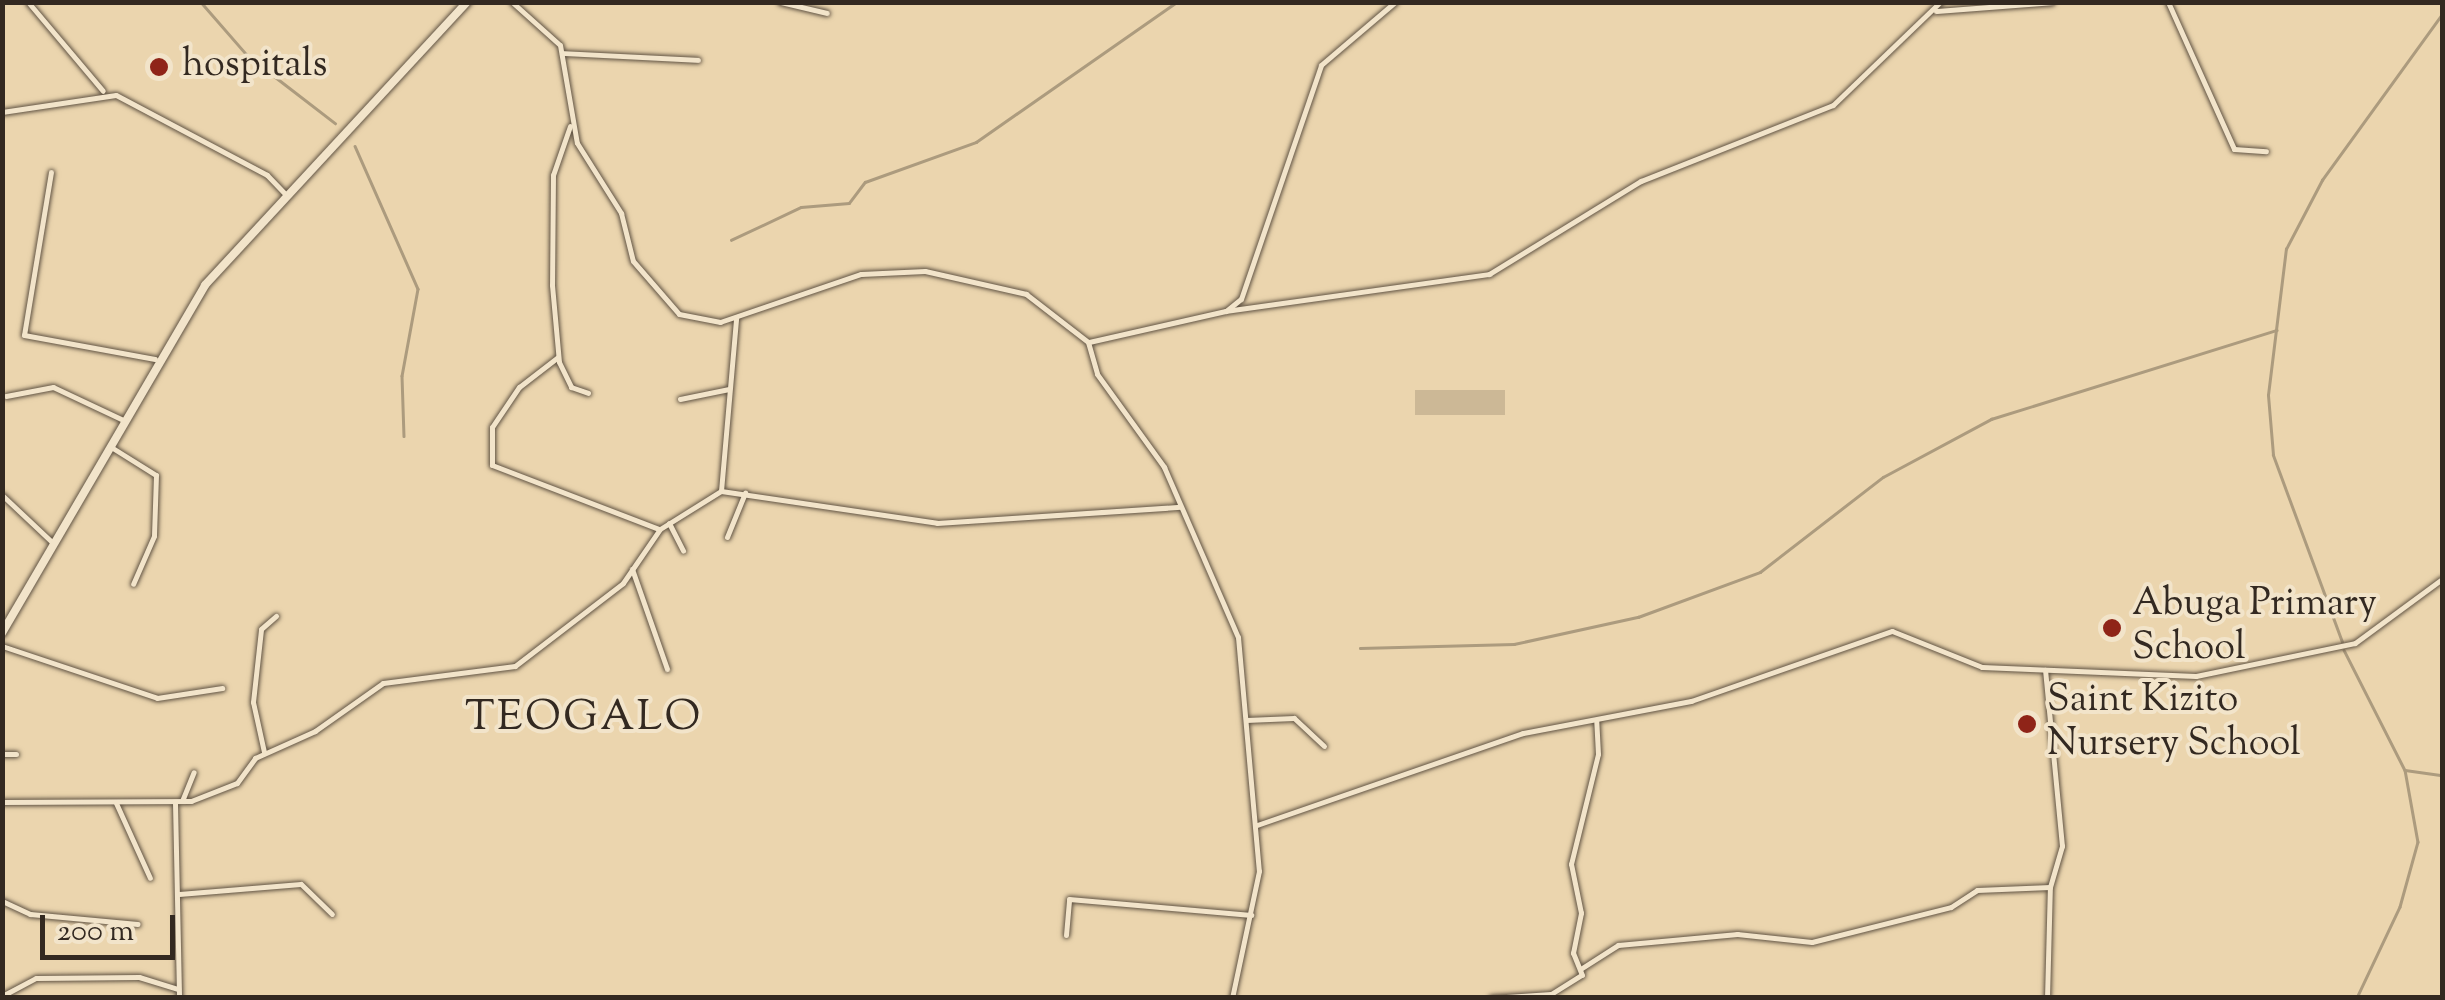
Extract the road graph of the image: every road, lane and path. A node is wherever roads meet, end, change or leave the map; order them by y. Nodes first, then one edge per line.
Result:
1 (28, 2) edge
2 (467, 2) edge
3 (512, 2) edge
4 (780, 2) edge
5 (1395, 2) edge
6 (1940, 2) edge
7 (2052, 2) edge
8 (2168, 2) edge
9 (1936, 11) junction
10 (826, 13) dead end
11 (562, 53) junction
12 (698, 60) dead end
13 (105, 93) junction
14 (2, 112) edge
15 (570, 126) junction
16 (2266, 152) dead end
17 (51, 172) dead end
18 (286, 195) junction
19 (1226, 311) junction
20 (736, 318) junction
21 (1088, 342) junction
22 (558, 357) junction
23 (156, 359) junction
24 (728, 389) junction
25 (588, 394) dead end
26 (6, 396) dead end
27 (680, 399) dead end
28 (123, 420) junction
29 (108, 446) junction
30 (721, 491) junction
31 (745, 492) junction
32 (2, 495) edge
33 (1180, 507) junction
34 (669, 523) junction
35 (660, 529) junction
36 (727, 536) dead end
37 (53, 543) junction
38 (683, 551) dead end
39 (632, 569) junction
40 (2442, 579) edge
41 (133, 584) dead end
42 (276, 616) dead end
43 (6, 618) edge
44 (2, 633) edge
45 (2, 646) edge
46 (666, 669) dead end
47 (2045, 670) junction
48 (222, 688) dead end
49 (1246, 720) junction
50 (1596, 720) junction
51 (1324, 746) dead end
52 (264, 752) junction
53 (2, 754) edge
54 (16, 754) dead end
55 (194, 772) dead end
56 (2, 802) edge
57 (116, 803) junction
58 (178, 803) junction
59 (1257, 825) junction
60 (150, 878) dead end
61 (2050, 887) junction
62 (179, 894) junction
63 (2, 900) edge
64 (332, 914) dead end
65 (1251, 915) junction
66 (138, 924) dead end
67 (1066, 935) dead end
68 (1582, 968) junction
69 (179, 995) edge
70 (2, 996) edge
71 (1232, 998) edge
72 (1492, 998) edge
73 (2047, 998) edge

1 - 13 street
2 - 18 main road
3 - 11 street
4 - 10 street
5 - 19 street
6 - 9 street
7 - 9 street
8 - 16 street
9 - 19 street
11 - 12 street
11 - 15 street
13 - 14 street
13 - 18 street
15 - 20 street
15 - 22 street
17 - 23 street
18 - 23 main road
19 - 21 street
20 - 21 street
20 - 24 street
21 - 33 street
22 - 25 street
22 - 35 street
23 - 28 main road
24 - 27 street
24 - 30 street
26 - 28 street
28 - 29 main road
29 - 37 main road
29 - 41 street
30 - 31 street
30 - 34 street
31 - 33 street
31 - 36 street
32 - 37 street
33 - 49 street
34 - 35 street
34 - 38 street
35 - 39 street
37 - 43 main road
39 - 46 street
39 - 52 street
40 - 47 street
42 - 52 street
43 - 44 main road
45 - 48 street
47 - 50 street
47 - 61 street
49 - 51 street
49 - 59 street
50 - 59 street
50 - 68 street
52 - 58 street
53 - 54 street
55 - 58 street
56 - 57 street
57 - 58 street
57 - 60 street
58 - 62 street
59 - 65 street
61 - 68 street
61 - 73 street
62 - 64 street
62 - 69 street
63 - 66 street
65 - 67 street
65 - 71 street
68 - 72 street
69 - 70 street

